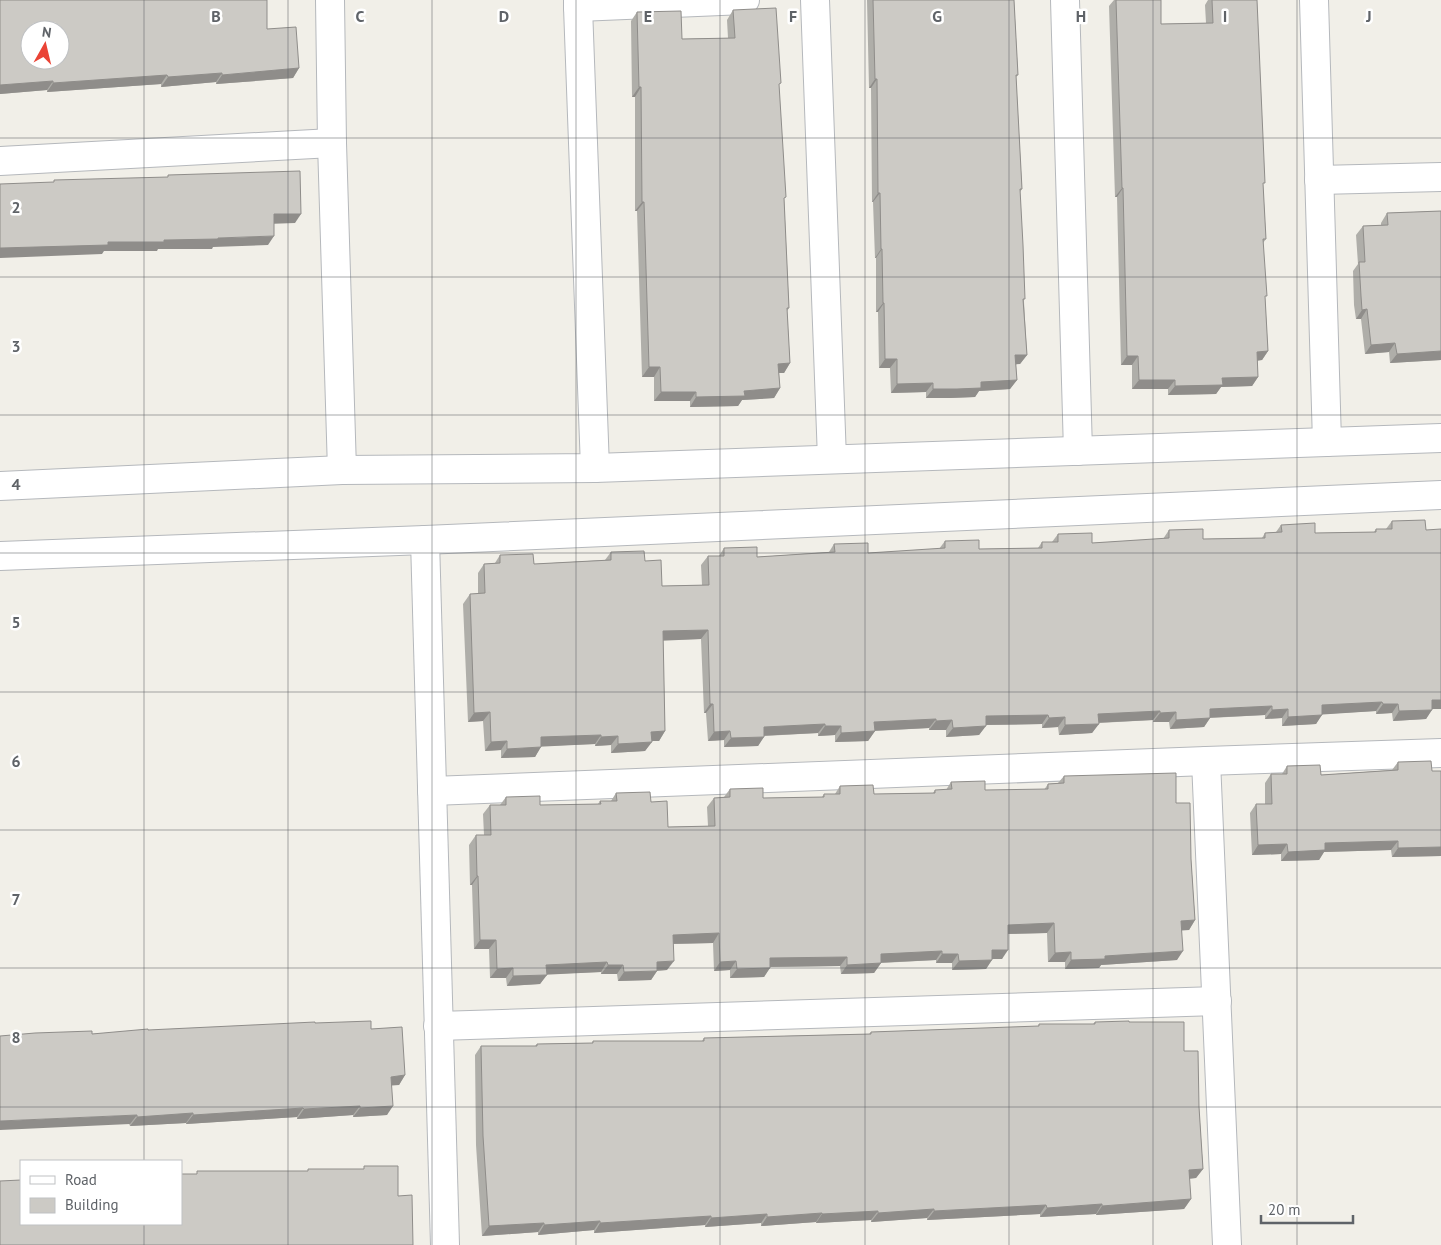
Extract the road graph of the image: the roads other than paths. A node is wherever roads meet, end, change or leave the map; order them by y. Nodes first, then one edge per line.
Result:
1 (330, 0) edge
2 (745, 0) edge
3 (815, 0) edge
4 (1065, 0) edge
5 (1314, 0) edge
6 (578, 3) edge
7 (332, 143) junction
8 (0, 161) edge
9 (1441, 177) edge
10 (1319, 180) junction
11 (1441, 438) edge
12 (1326, 442) junction
13 (1078, 451) junction
14 (832, 460) junction
15 (595, 468) junction
16 (342, 470) junction
17 (0, 486) edge
18 (1441, 495) edge
19 (425, 540) junction
20 (0, 556) edge
21 (1441, 753) edge
22 (1206, 760) junction
23 (432, 792) junction
24 (1217, 1001) junction
25 (438, 1026) junction
26 (445, 1245) edge
27 (1228, 1245) edge

1 - 7 street
2 - 6 street
3 - 14 street
4 - 13 street
5 - 10 street
6 - 15 street
7 - 8 street
7 - 16 street
9 - 10 street
10 - 12 street
11 - 12 street
12 - 13 street
13 - 14 street
14 - 15 street
15 - 16 street
16 - 17 street
18 - 19 street
19 - 20 street
19 - 23 street
21 - 22 street
22 - 23 street
22 - 24 street
23 - 25 street
24 - 25 street
24 - 27 street
25 - 26 street

